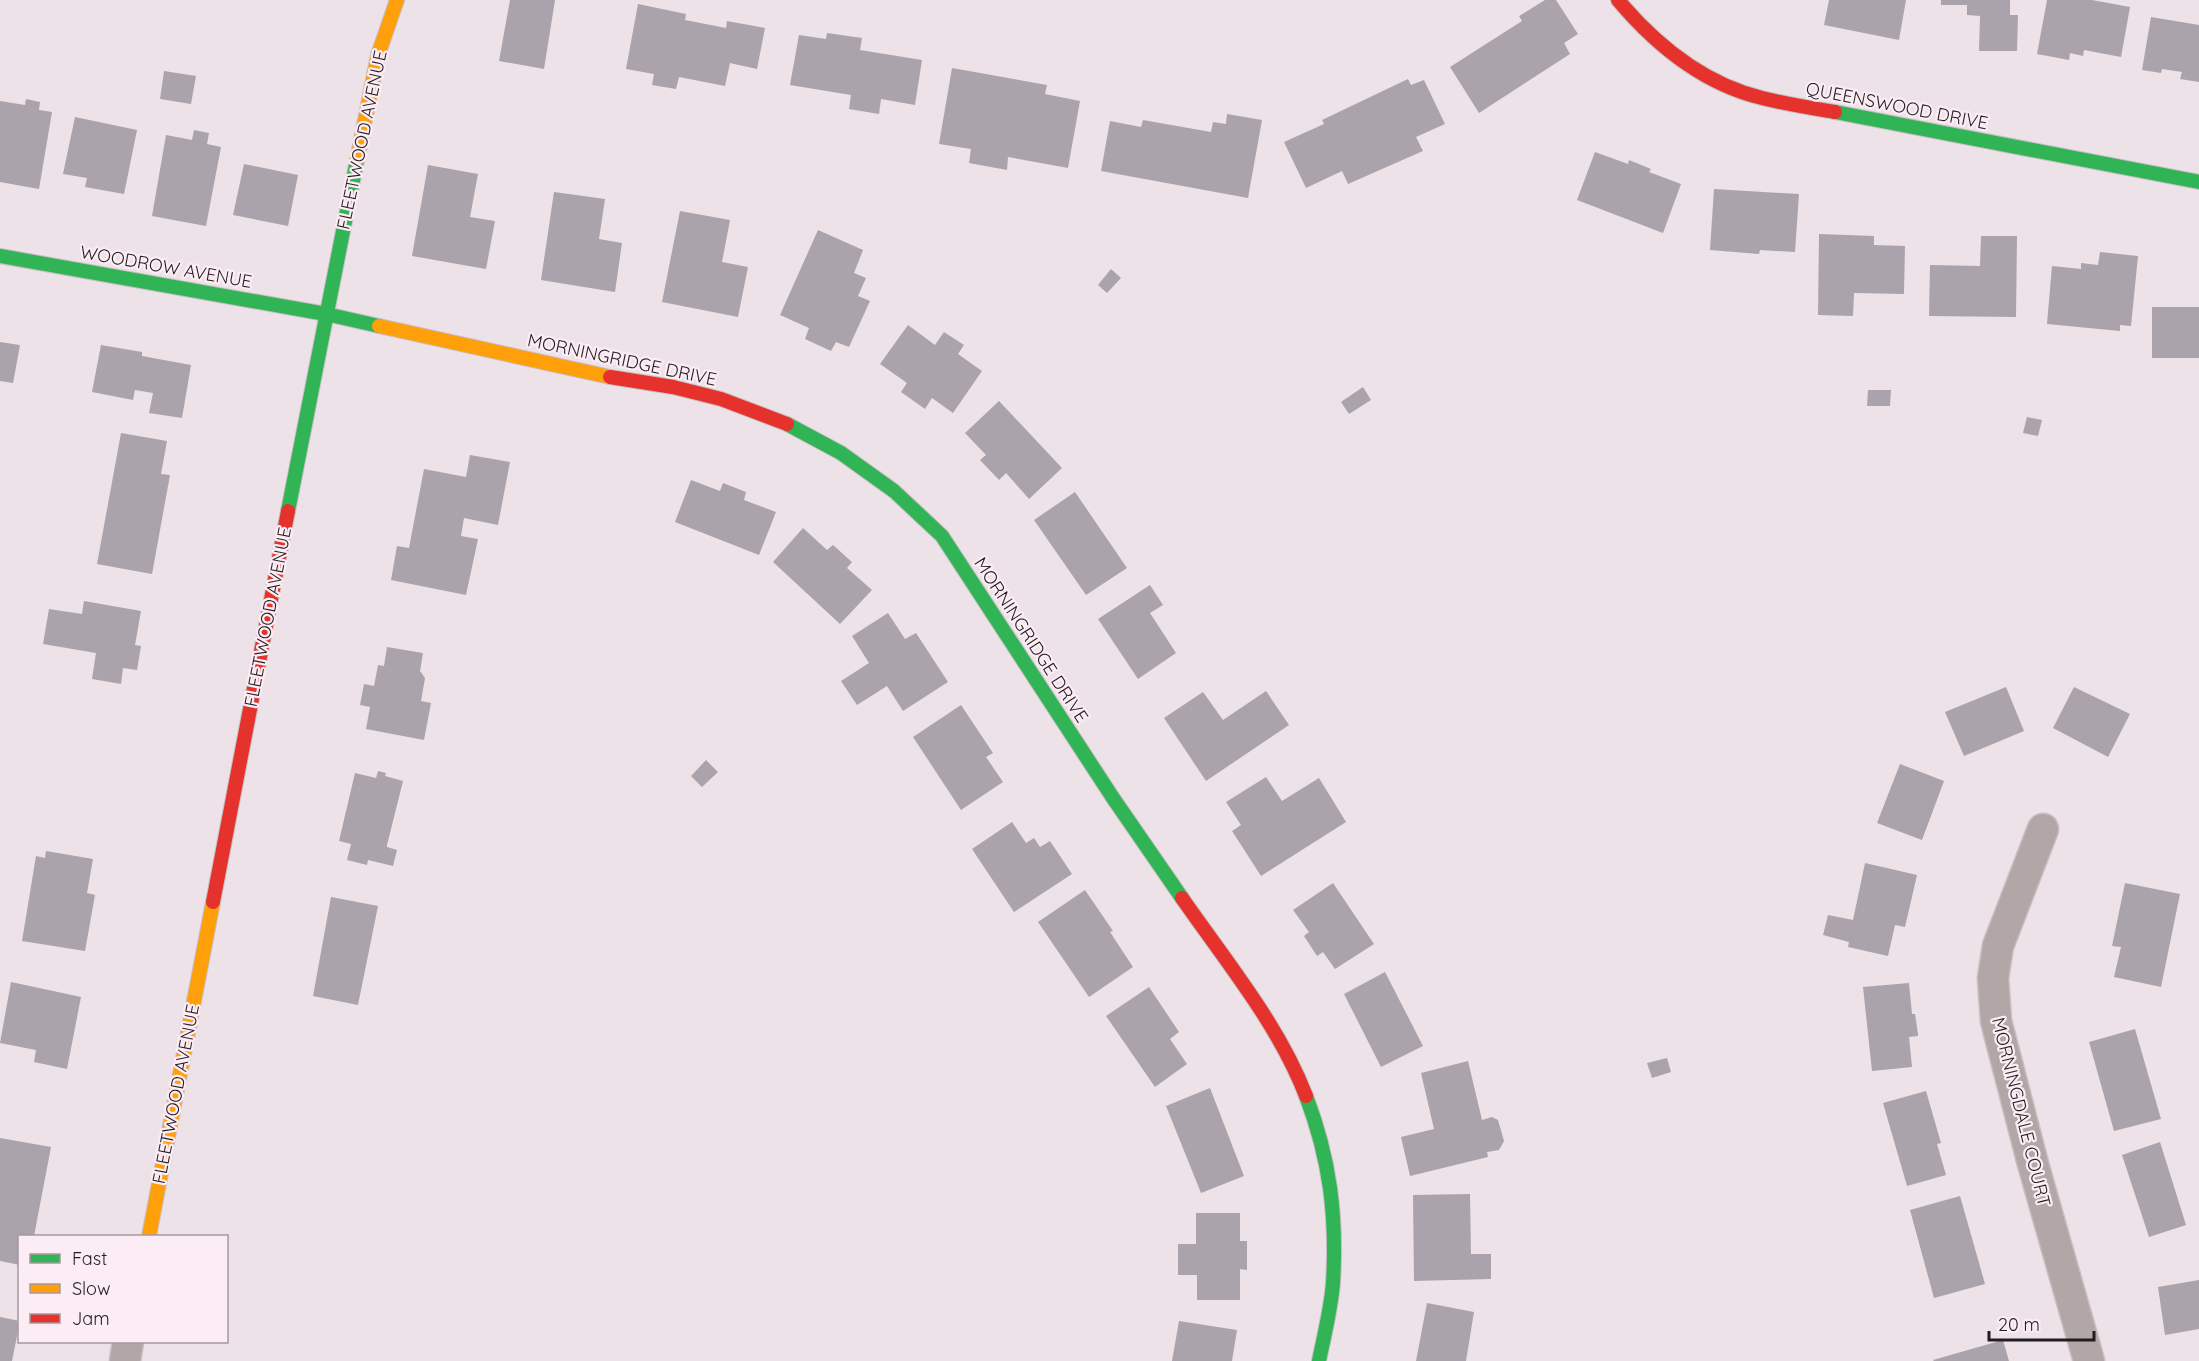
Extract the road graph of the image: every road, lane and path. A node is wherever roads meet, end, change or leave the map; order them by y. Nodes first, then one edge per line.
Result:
1 (397, 0) edge
2 (1618, 0) edge
3 (2199, 183) edge
4 (0, 256) edge
5 (326, 314) junction
6 (2043, 829) dead end
7 (148, 1235) edge
8 (128, 1343) edge
9 (124, 1361) edge
10 (1319, 1361) edge
11 (2089, 1361) edge

1 - 5 street, FLEETWOOD AVENUE
2 - 3 street, QUEENSWOOD DRIVE
4 - 5 street, WOODROW AVENUE
5 - 7 street, FLEETWOOD AVENUE
5 - 10 street, MORNINGRIDGE DRIVE
6 - 11 street, MORNINGDALE COURT
8 - 9 street

